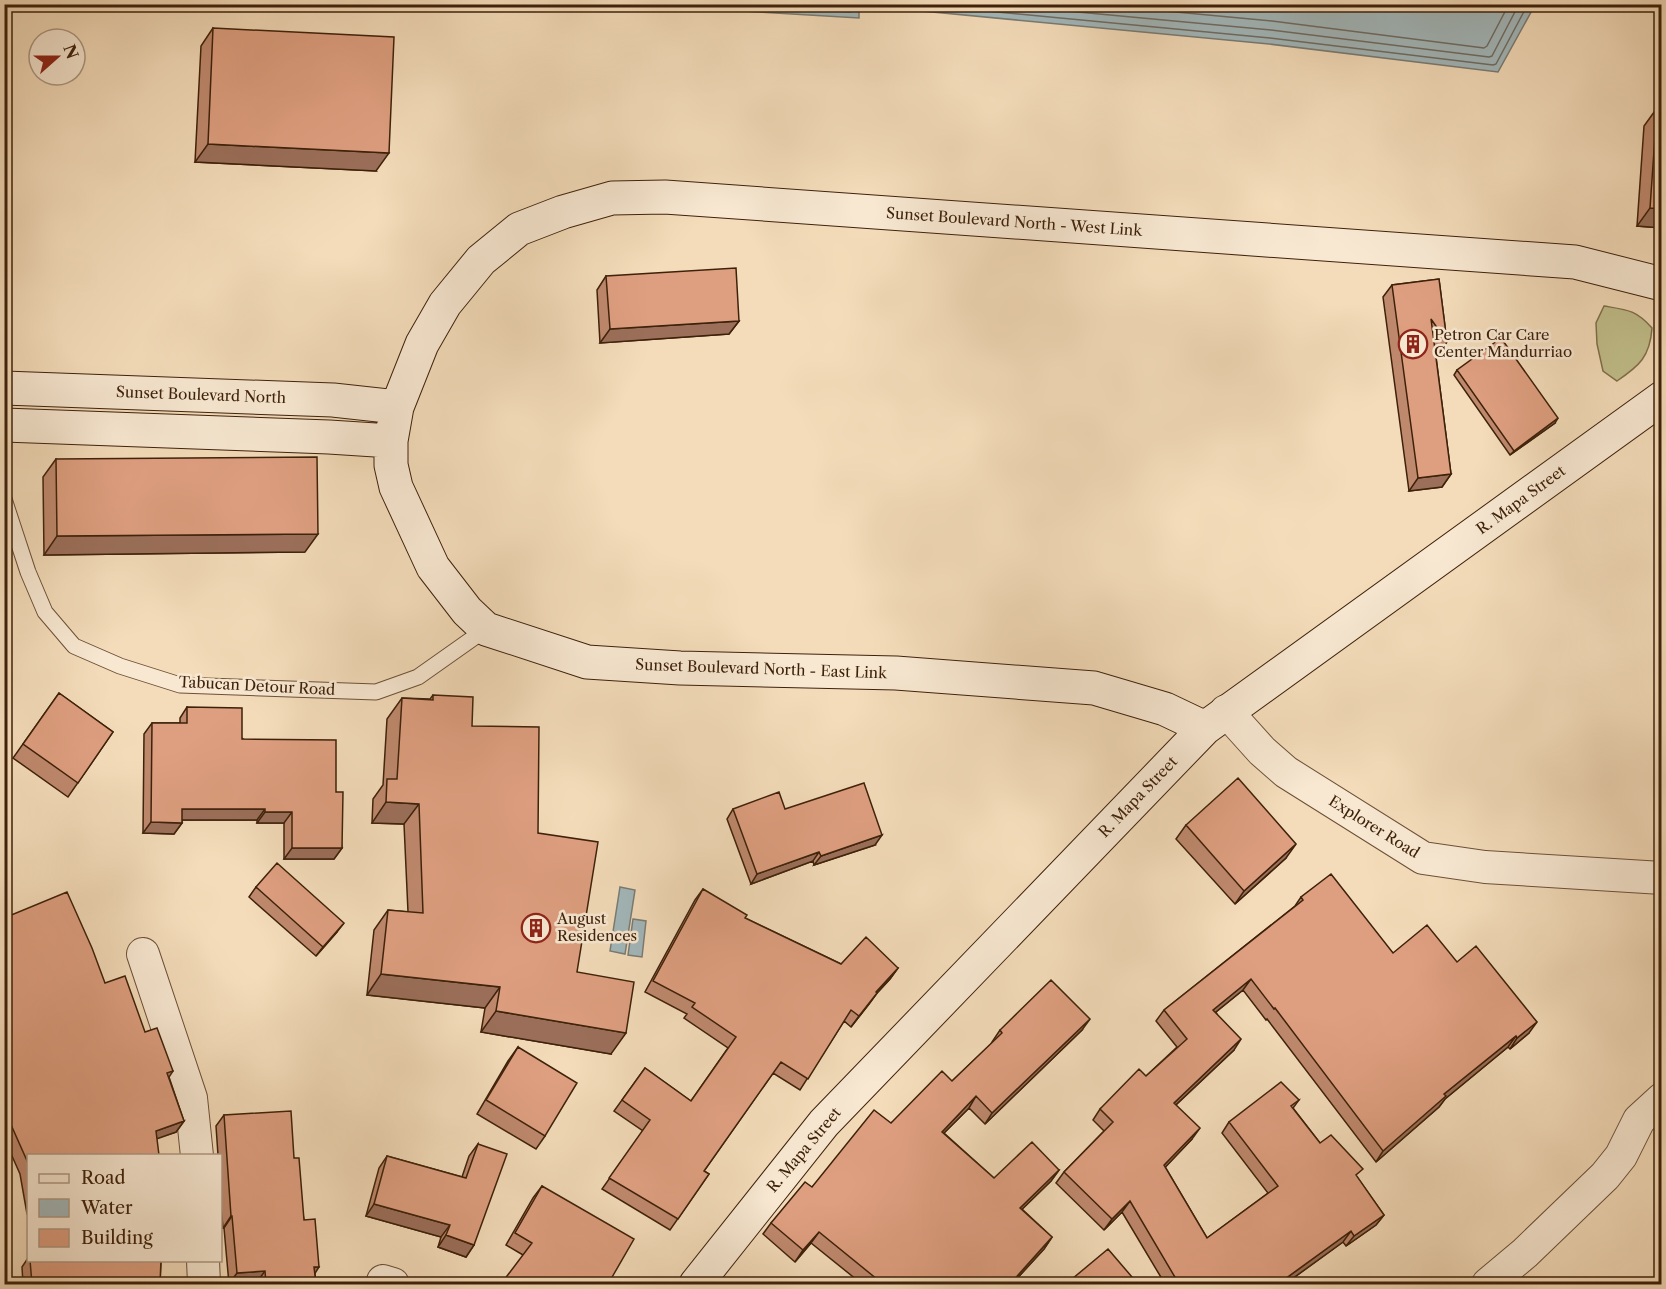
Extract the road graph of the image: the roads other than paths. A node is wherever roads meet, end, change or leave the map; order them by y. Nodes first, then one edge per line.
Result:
1 (1662, 284) edge
2 (4, 388) edge
3 (1662, 398) edge
4 (397, 407) junction
5 (4, 425) edge
6 (392, 441) junction
7 (4, 499) edge
8 (486, 630) junction
9 (1215, 719) junction
10 (1662, 878) edge
11 (143, 954) dead end
12 (1662, 1098) edge
13 (197, 1154) edge
14 (203, 1262) edge
15 (204, 1284) edge
16 (696, 1284) edge
17 (1488, 1284) edge

1 - 4 main road, Sunset Boulevard North - West Link
2 - 4 main road, Sunset Boulevard North
3 - 9 main road, R. Mapa Street
4 - 6 main road
5 - 6 main road
6 - 8 main road, Sunset Boulevard North - East Link
7 - 8 lane, Tabucan Detour Road
8 - 9 main road, Sunset Boulevard North - East Link
9 - 10 street, Explorer Road
9 - 16 main road, R. Mapa Street
11 - 13 street
12 - 17 street
14 - 15 street

